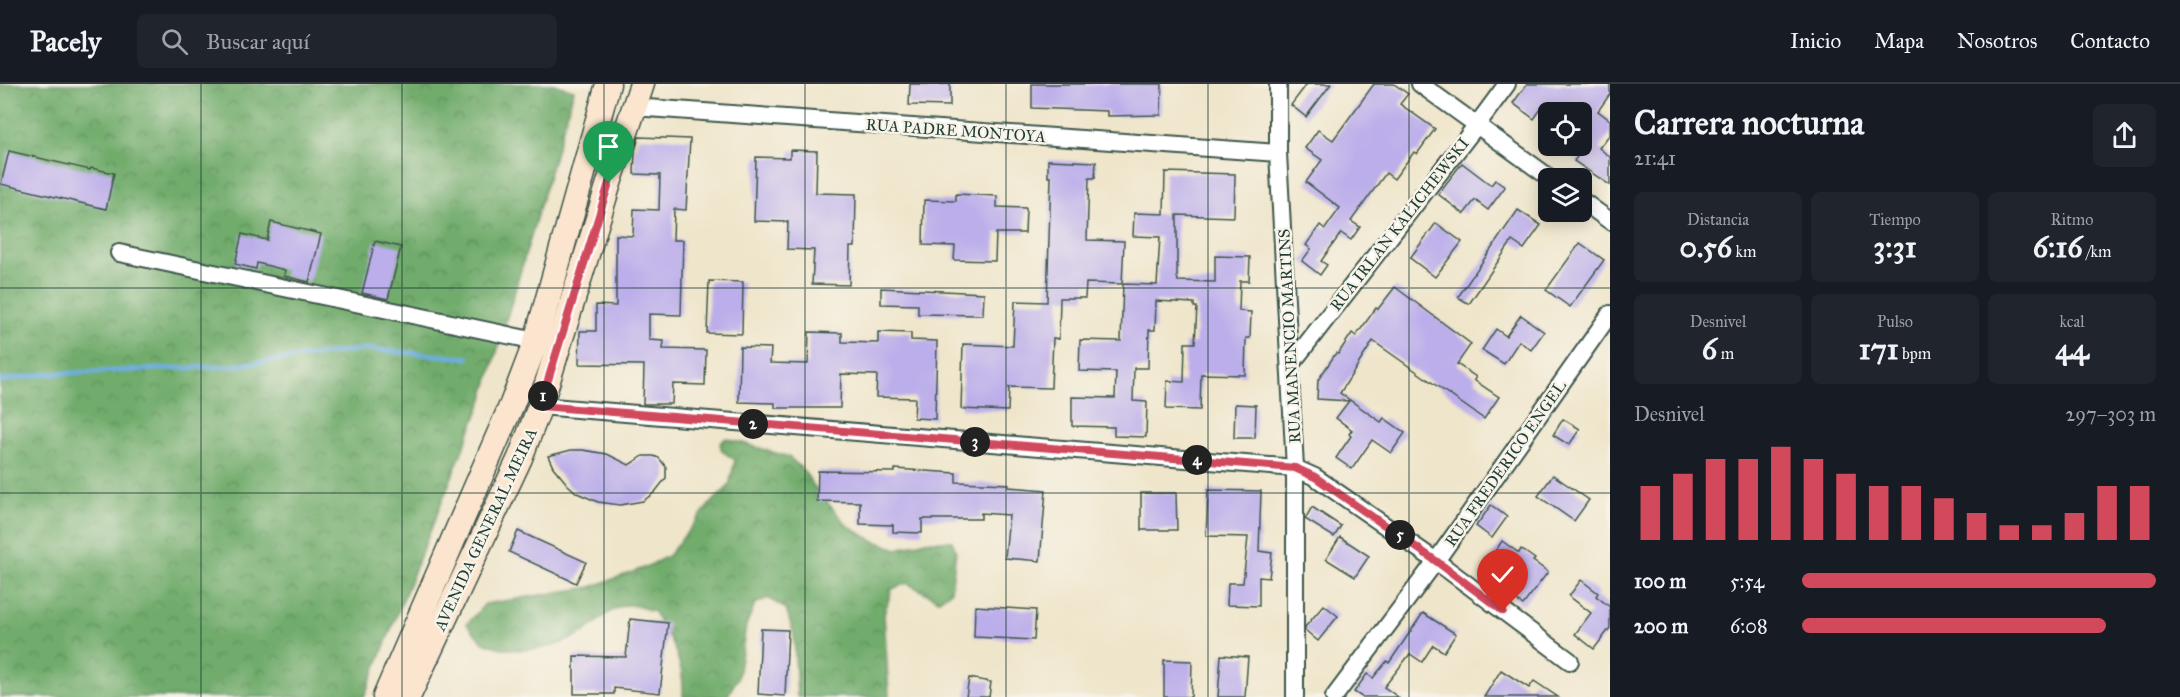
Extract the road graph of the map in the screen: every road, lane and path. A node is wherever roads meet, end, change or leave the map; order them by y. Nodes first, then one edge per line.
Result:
1 (642, 84) edge
2 (1278, 84) edge
3 (1420, 84) edge
4 (1507, 84) edge
5 (606, 92) edge
6 (633, 107) junction
7 (1476, 126) junction
8 (1278, 153) junction
9 (1538, 170) edge
10 (1592, 208) edge
11 (1610, 221) edge
12 (119, 253) dead end
13 (1610, 314) edge
14 (536, 341) junction
15 (1291, 364) junction
16 (540, 406) junction
17 (1295, 468) junction
18 (1436, 561) junction
19 (1570, 661) dead end
20 (386, 697) edge
21 (408, 697) edge
22 (1295, 697) edge
23 (1334, 697) edge

1 - 6 main road, AVENIDA GENERAL MEIRA
2 - 8 street, RUA MANENCIO MARTINS
3 - 7 street
4 - 7 street, RUA IRLAN KALICHEWSKI
5 - 6 main road
5 - 14 main road, AVENIDA GENERAL MEIRA
6 - 8 street, RUA PADRE MONTOYA
6 - 16 main road, AVENIDA GENERAL MEIRA
7 - 9 street
7 - 15 street, RUA IRLAN KALICHEWSKI
8 - 15 street, RUA MANENCIO MARTINS
10 - 11 street
12 - 14 street
13 - 18 street, RUA FREDERICO ENGEL
14 - 20 main road, AVENIDA GENERAL MEIRA
15 - 17 street, RUA MANENCIO MARTINS
16 - 17 street
16 - 21 main road, AVENIDA GENERAL MEIRA
17 - 18 street
17 - 22 street, RUA MANENCIO MARTINS
18 - 19 street
18 - 23 street, RUA FREDERICO ENGEL

